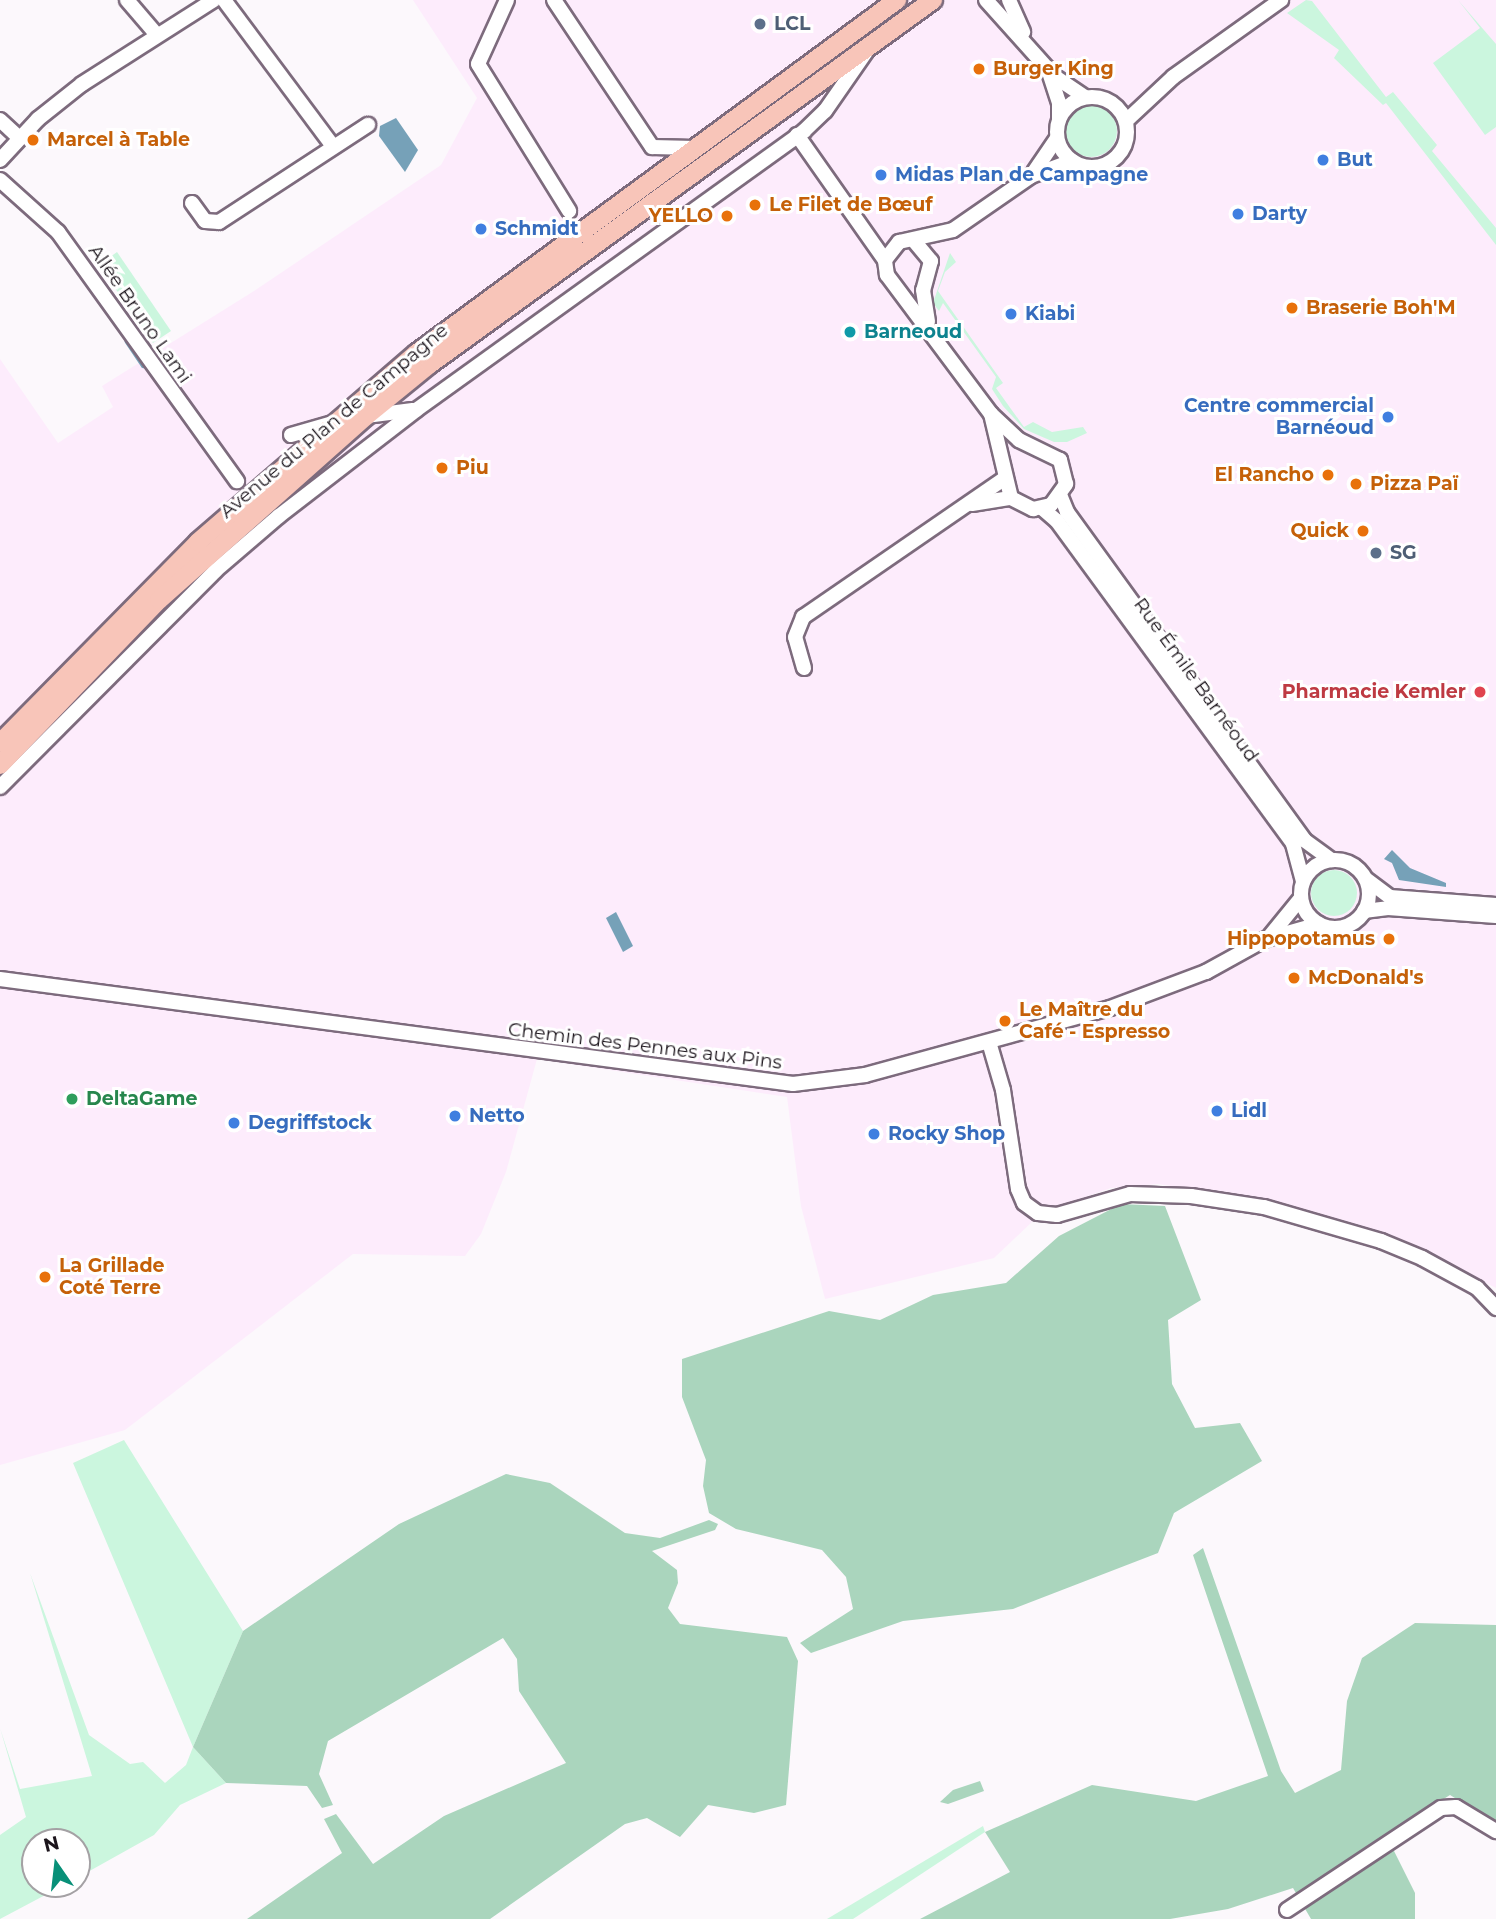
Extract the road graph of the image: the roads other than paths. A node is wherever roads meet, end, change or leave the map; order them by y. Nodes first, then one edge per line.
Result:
1 (127, 0) edge
2 (214, 0) edge
3 (224, 0) edge
4 (507, 0) edge
5 (554, 0) edge
6 (897, 0) edge
7 (933, 0) edge
8 (986, 0) edge
9 (1010, 0) edge
10 (1281, 0) edge
11 (157, 36) junction
12 (1026, 40) junction
13 (870, 45) junction
14 (1051, 74) junction
15 (1159, 88) junction
16 (1084, 97) junction
17 (1116, 105) junction
18 (1059, 119) junction
19 (0, 120) edge
20 (1126, 121) junction
21 (368, 125) dead end
22 (797, 135) junction
23 (19, 138) junction
24 (1057, 138) junction
25 (332, 145) junction
26 (695, 148) junction
27 (0, 160) edge
28 (1072, 161) junction
29 (1031, 176) junction
30 (0, 180) edge
31 (192, 203) dead end
32 (569, 211) dead end
33 (953, 230) junction
34 (915, 242) junction
35 (885, 260) junction
36 (931, 261) junction
37 (925, 279) junction
38 (892, 281) junction
39 (928, 325) junction
40 (416, 410) junction
41 (991, 414) junction
42 (366, 416) junction
43 (338, 421) junction
44 (291, 435) dead end
45 (1035, 448) junction
46 (1006, 473) junction
47 (237, 481) dead end
48 (1061, 497) junction
49 (1011, 498) junction
50 (967, 505) junction
51 (1042, 509) junction
52 (804, 668) dead end
53 (0, 743) edge
54 (0, 765) edge
55 (0, 787) edge
56 (1332, 860) junction
57 (1366, 879) junction
58 (1303, 883) junction
59 (1301, 898) junction
60 (1496, 905) edge
61 (1364, 911) junction
62 (1496, 916) edge
63 (1319, 924) junction
64 (1266, 939) junction
65 (0, 978) edge
66 (989, 1042) junction
67 (1496, 1308) edge
68 (1496, 1830) edge
69 (1287, 1910) dead end

1 - 11 street
2 - 11 street
3 - 25 street
4 - 32 street
5 - 26 street
6 - 26 main road, Avenue du Plan de Campagne
7 - 13 main road, Avenue du Plan de Campagne
8 - 12 street
9 - 12 street
10 - 15 street
11 - 23 street
12 - 14 street
13 - 22 street
13 - 42 main road, Avenue du Plan de Campagne
14 - 16 street
14 - 18 street
15 - 17 street
15 - 20 street
16 - 17 street
16 - 18 street
17 - 20 street
18 - 24 street
19 - 23 street
20 - 28 street
21 - 25 street
22 - 35 street
22 - 40 street
23 - 27 street
24 - 28 street
24 - 29 street
25 - 31 street
26 - 43 main road, Avenue du Plan de Campagne
28 - 29 street
29 - 33 street
30 - 47 street, Allée Bruno Lami
33 - 34 street
33 - 36 street
34 - 35 street
34 - 36 street
35 - 38 street
36 - 37 street
37 - 38 street
37 - 39 street
38 - 39 street, Rue Émile Barnéoud
39 - 41 street, Rue Émile Barnéoud
40 - 42 street
40 - 55 street
41 - 45 street, Rue Émile Barnéoud
41 - 46 street, Rue Émile Barnéoud
42 - 54 main road, Avenue du Plan de Campagne
43 - 44 street
43 - 53 main road, Avenue du Plan de Campagne
45 - 46 street
45 - 48 street, Rue Émile Barnéoud
46 - 49 street, Rue Émile Barnéoud
46 - 50 street
48 - 51 street
48 - 56 street, Rue Émile Barnéoud
49 - 50 street
49 - 51 street, Rue Émile Barnéoud
50 - 52 street
51 - 58 street, Rue Émile Barnéoud
56 - 57 street
56 - 58 street
57 - 60 street
57 - 61 street
58 - 59 street
59 - 63 street
59 - 64 street, Chemin des Pennes aux Pins
61 - 62 street
61 - 63 street
63 - 64 street, Chemin des Pennes aux Pins
64 - 66 street, Chemin des Pennes aux Pins
65 - 66 street, Chemin des Pennes aux Pins
66 - 67 street
68 - 69 street

